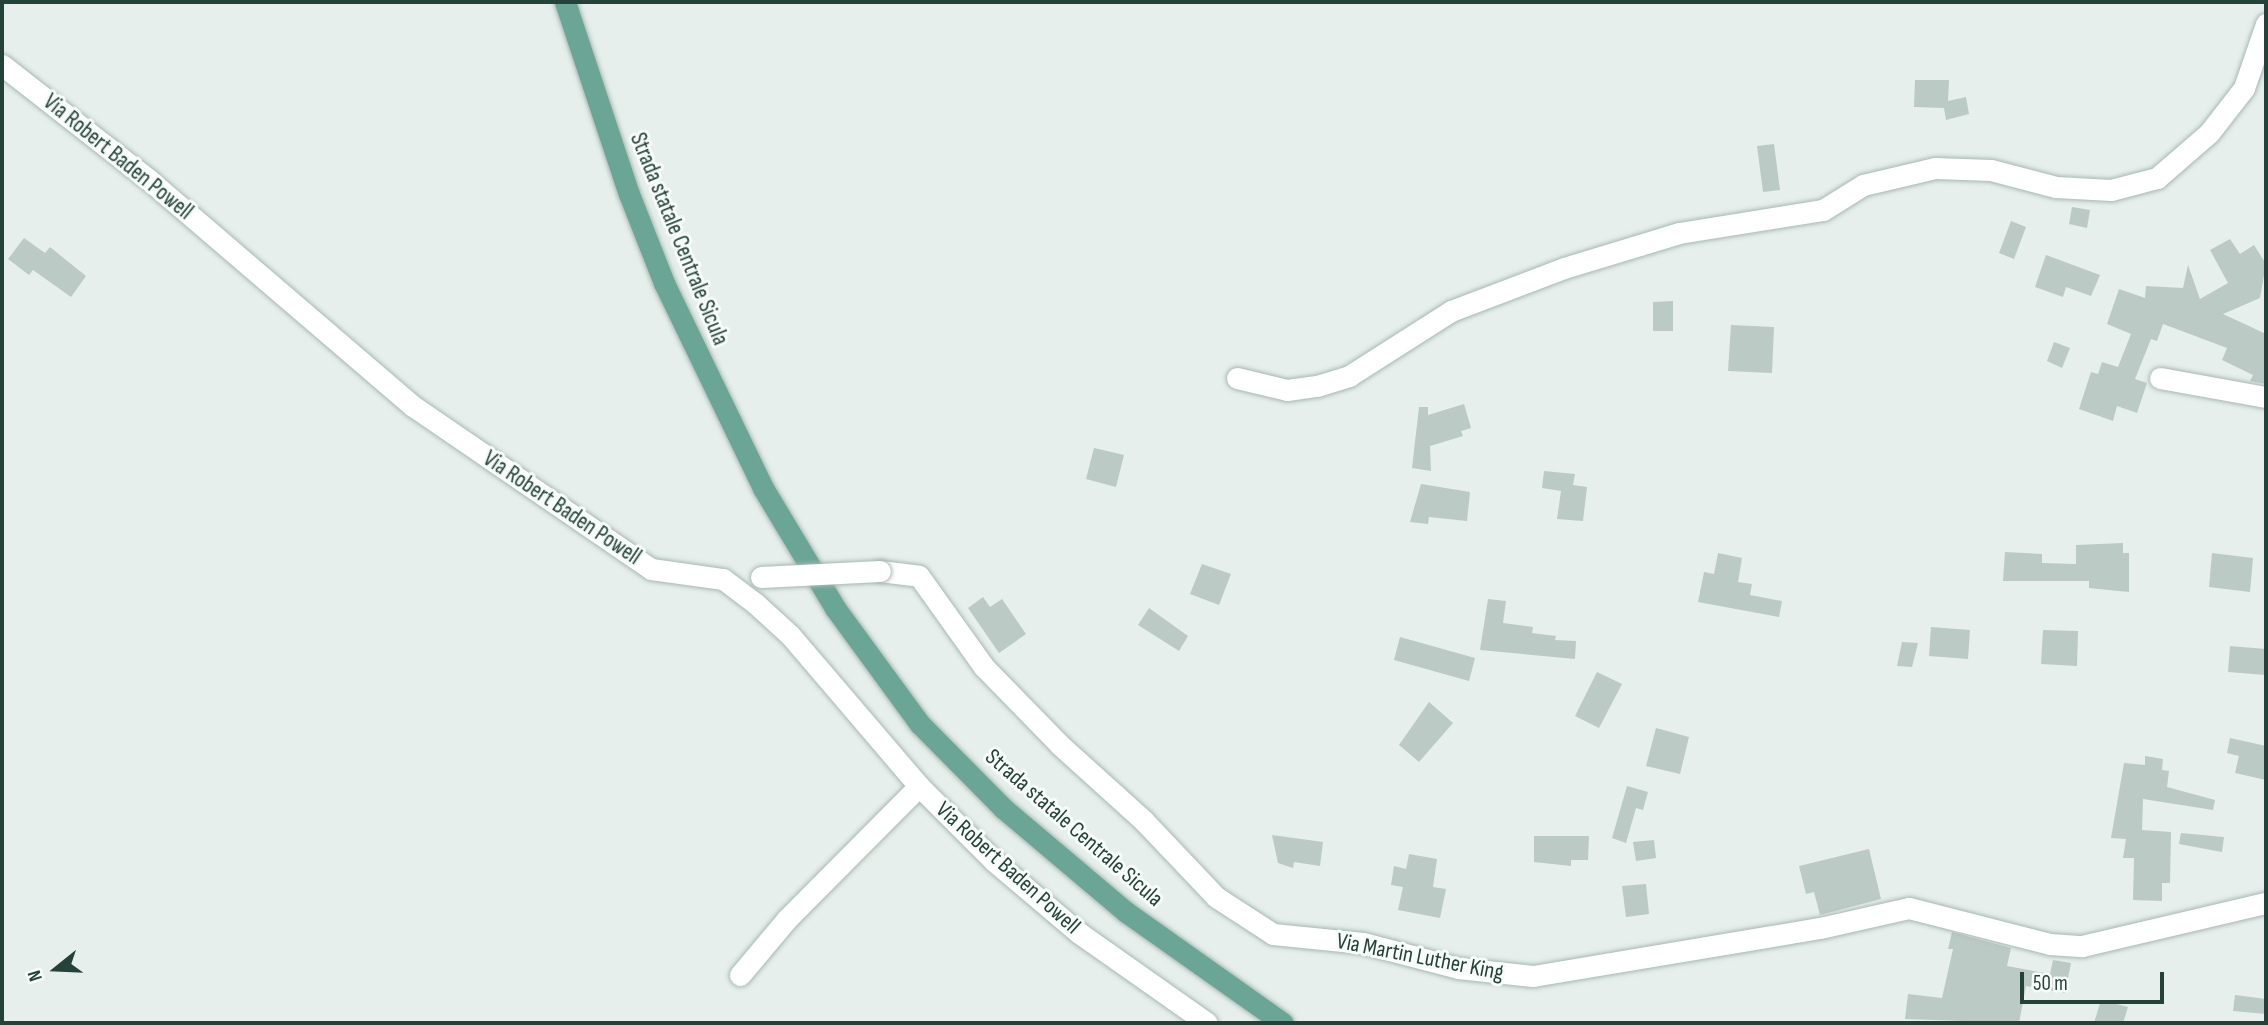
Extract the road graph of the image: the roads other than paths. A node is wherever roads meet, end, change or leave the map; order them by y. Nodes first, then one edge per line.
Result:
1 (565, 2) edge
2 (2266, 24) edge
3 (4, 72) edge
4 (1237, 378) dead end
5 (2160, 378) dead end
6 (2266, 397) edge
7 (723, 579) junction
8 (919, 786) junction
9 (2266, 903) edge
10 (740, 975) dead end
11 (1207, 1023) edge
12 (1283, 1023) edge

1 - 12 main road, Strada statale Centrale Sicula
2 - 4 street
3 - 7 street, Via Robert Baden Powell
5 - 6 street
7 - 8 street, Via Robert Baden Powell
7 - 9 street, Via Martin Luther King, bridge
8 - 10 street
8 - 11 street, Via Robert Baden Powell

